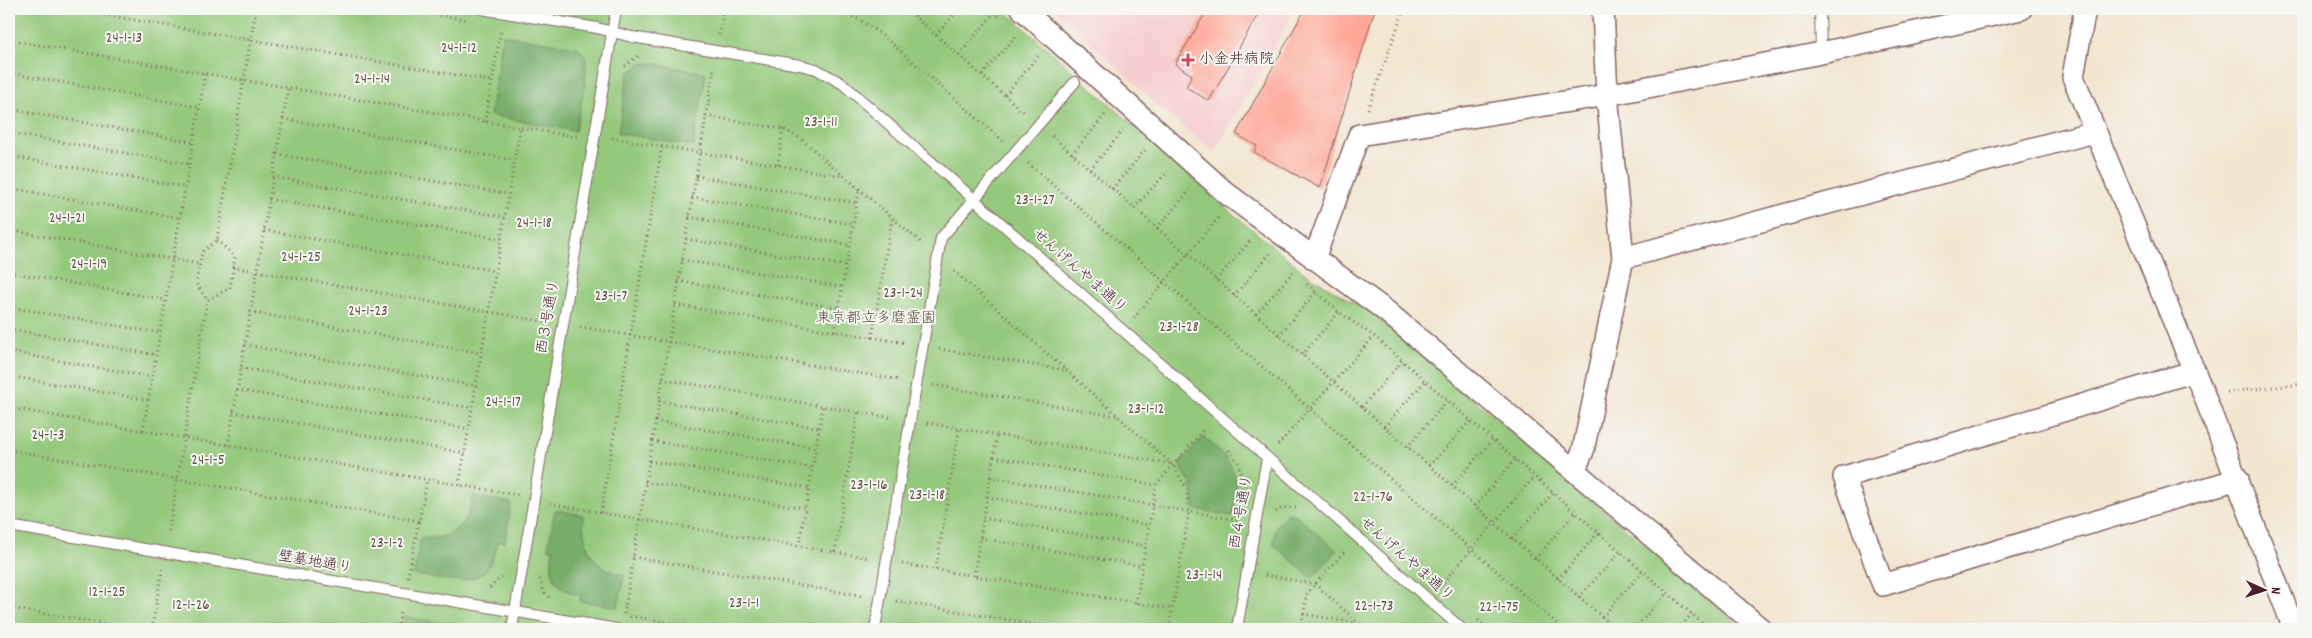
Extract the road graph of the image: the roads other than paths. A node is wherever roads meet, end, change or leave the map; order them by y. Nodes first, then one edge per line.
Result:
1 (481, 9) edge
2 (616, 9) edge
3 (1022, 9) edge
4 (1603, 9) edge
5 (1820, 9) edge
6 (2021, 9) edge
7 (2085, 9) edge
8 (612, 32) junction
9 (1821, 53) junction
10 (1075, 82) dead end
11 (1607, 95) junction
12 (2094, 132) junction
13 (974, 199) junction
14 (1623, 258) junction
15 (1314, 259) junction
16 (2195, 370) junction
17 (1267, 458) junction
18 (1574, 471) junction
19 (2238, 479) junction
20 (9, 526) edge
21 (515, 612) junction
22 (512, 629) edge
23 (617, 629) edge
24 (875, 629) edge
25 (1237, 629) edge
26 (1462, 629) edge
27 (1761, 629) edge
28 (2294, 629) edge

1 - 8 lane, せんげんやま通り
2 - 8 lane, 西３号通り
3 - 15 street
4 - 11 street
5 - 9 lane
6 - 9 street
7 - 12 street
8 - 13 lane, せんげんやま通り
8 - 21 lane, 西３号通り
9 - 11 street
10 - 13 lane
11 - 14 street
11 - 15 street
12 - 14 street
12 - 16 street
13 - 17 lane, せんげんやま通り
13 - 24 lane
14 - 18 street
15 - 18 street
16 - 19 street
16 - 19 street
17 - 25 lane, 西４号通り
17 - 26 lane, せんげんやま通り
18 - 27 street
19 - 28 street
20 - 21 lane, 壁墓地通り
21 - 22 lane, 西３号通り
21 - 23 lane, 壁墓地通り

